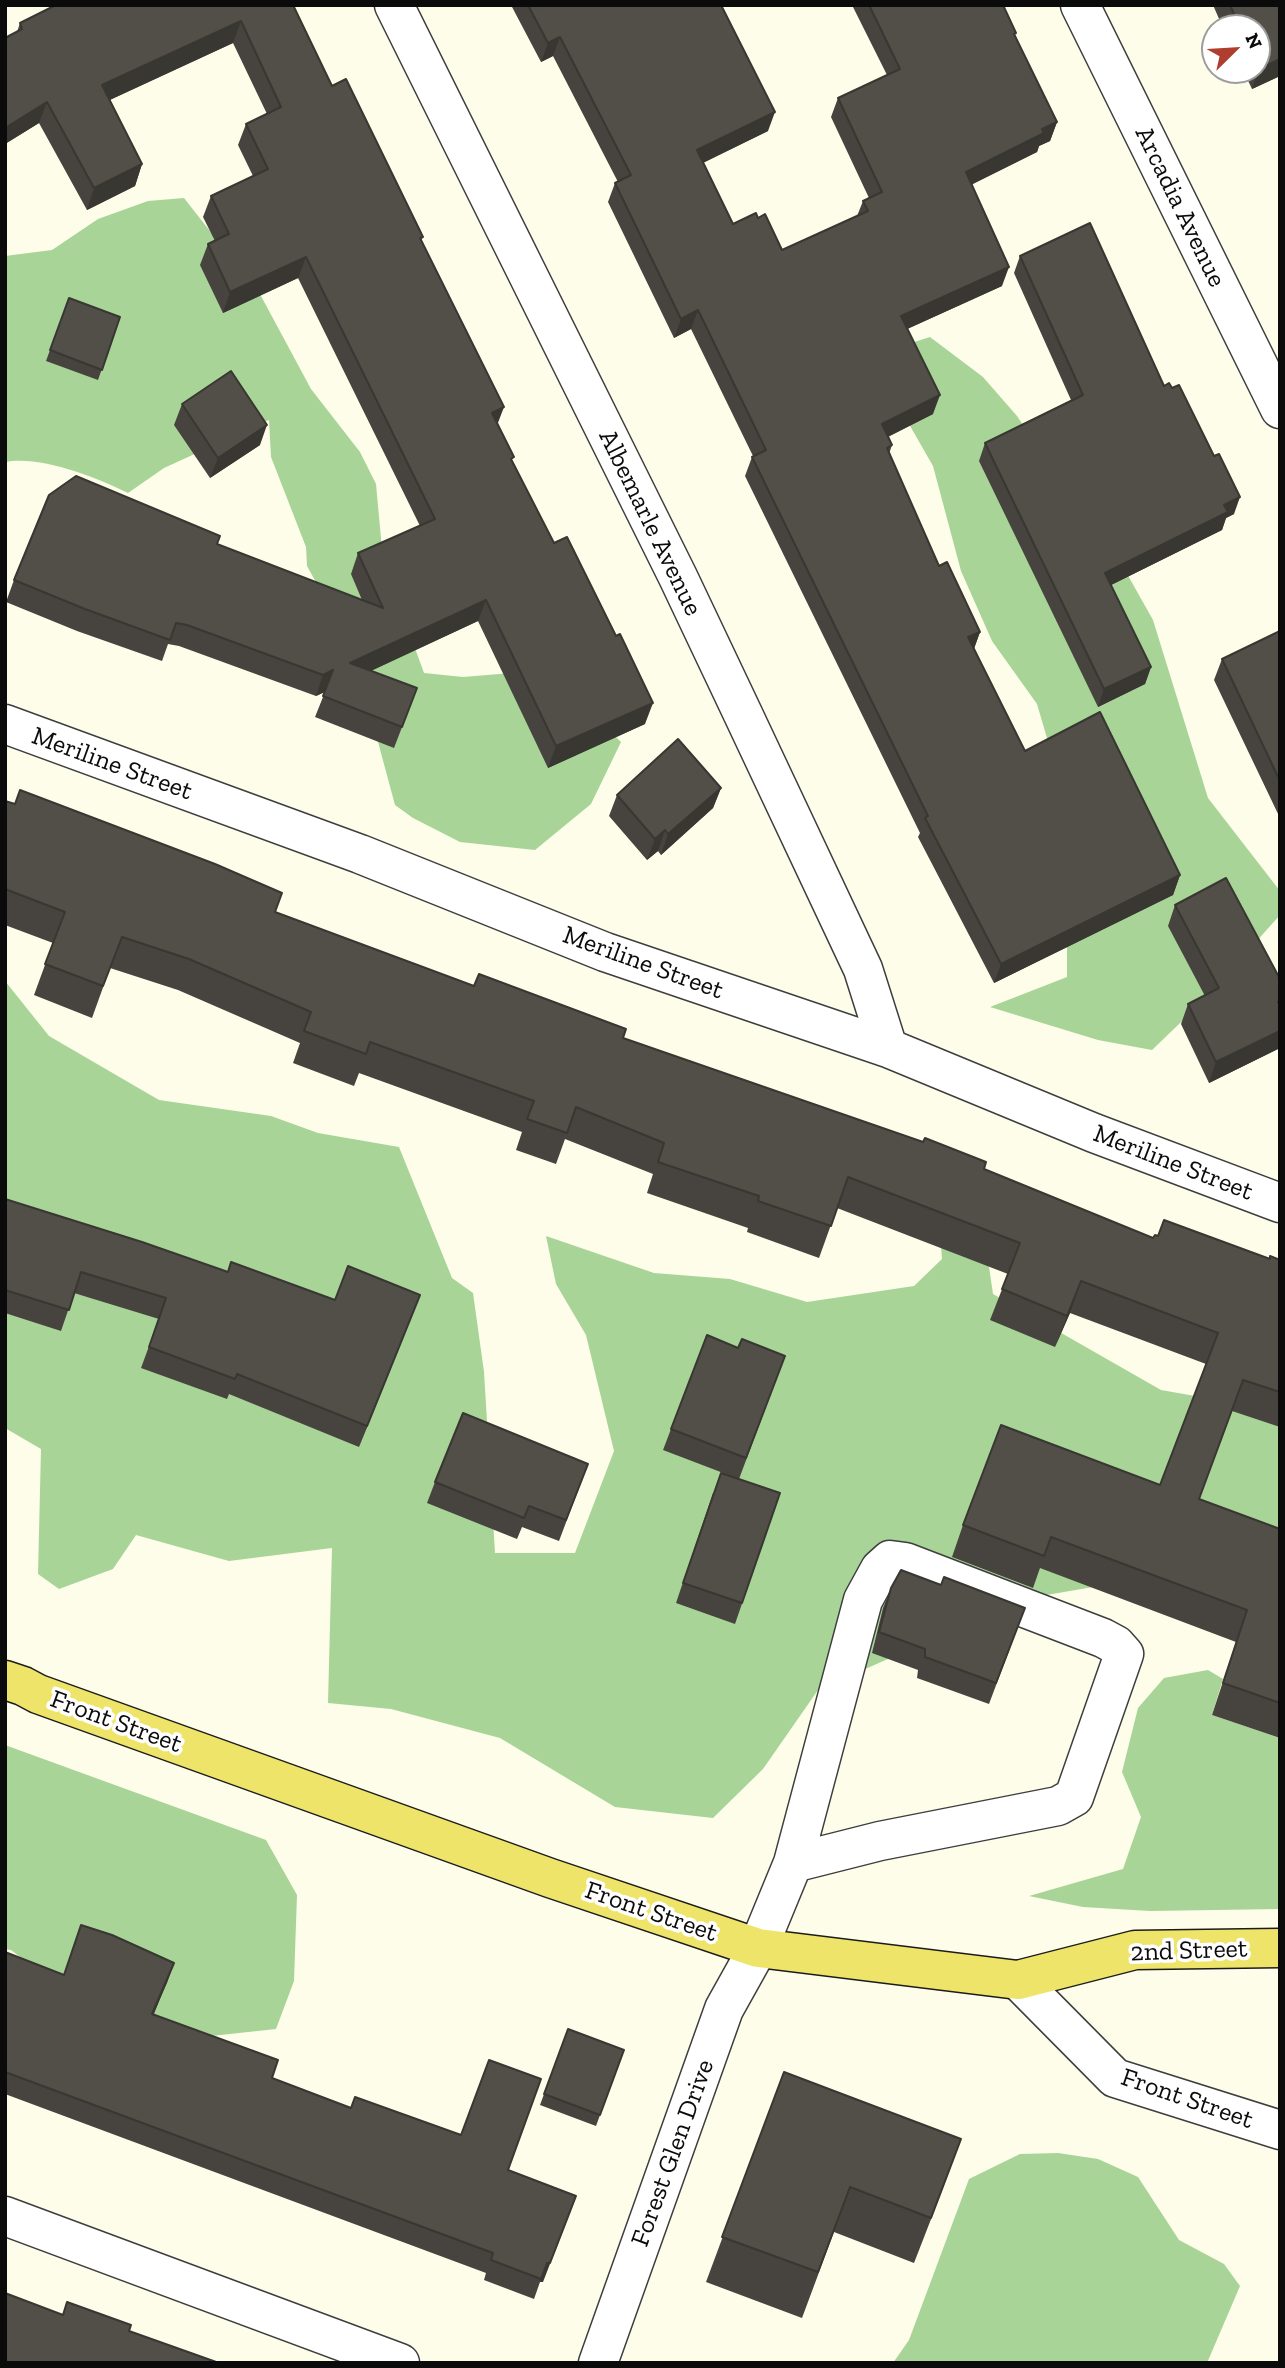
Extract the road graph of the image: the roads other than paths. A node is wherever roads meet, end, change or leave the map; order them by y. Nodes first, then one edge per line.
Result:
1 (394, 5) edge
2 (1080, 5) edge
3 (1280, 409) edge
4 (5, 724) edge
5 (888, 1048) junction
6 (1280, 1203) edge
7 (5, 1680) edge
8 (793, 1863) junction
9 (758, 1948) junction
10 (1280, 1948) edge
11 (1018, 1980) junction
12 (1280, 2130) edge
13 (5, 2216) edge
14 (400, 2363) edge
15 (598, 2363) edge

1 - 5 street, Albemarle Avenue
2 - 3 street, Arcadia Avenue
4 - 5 street, Meriline Street
5 - 6 street, Meriline Street
7 - 9 main road, Front Street
8 - 8 street, Forest Glen Drive
8 - 9 street, Forest Glen Drive
9 - 11 main road, Front Street
9 - 15 street, Forest Glen Drive
10 - 11 main road, 2nd Street
11 - 12 street, Front Street
13 - 14 street

